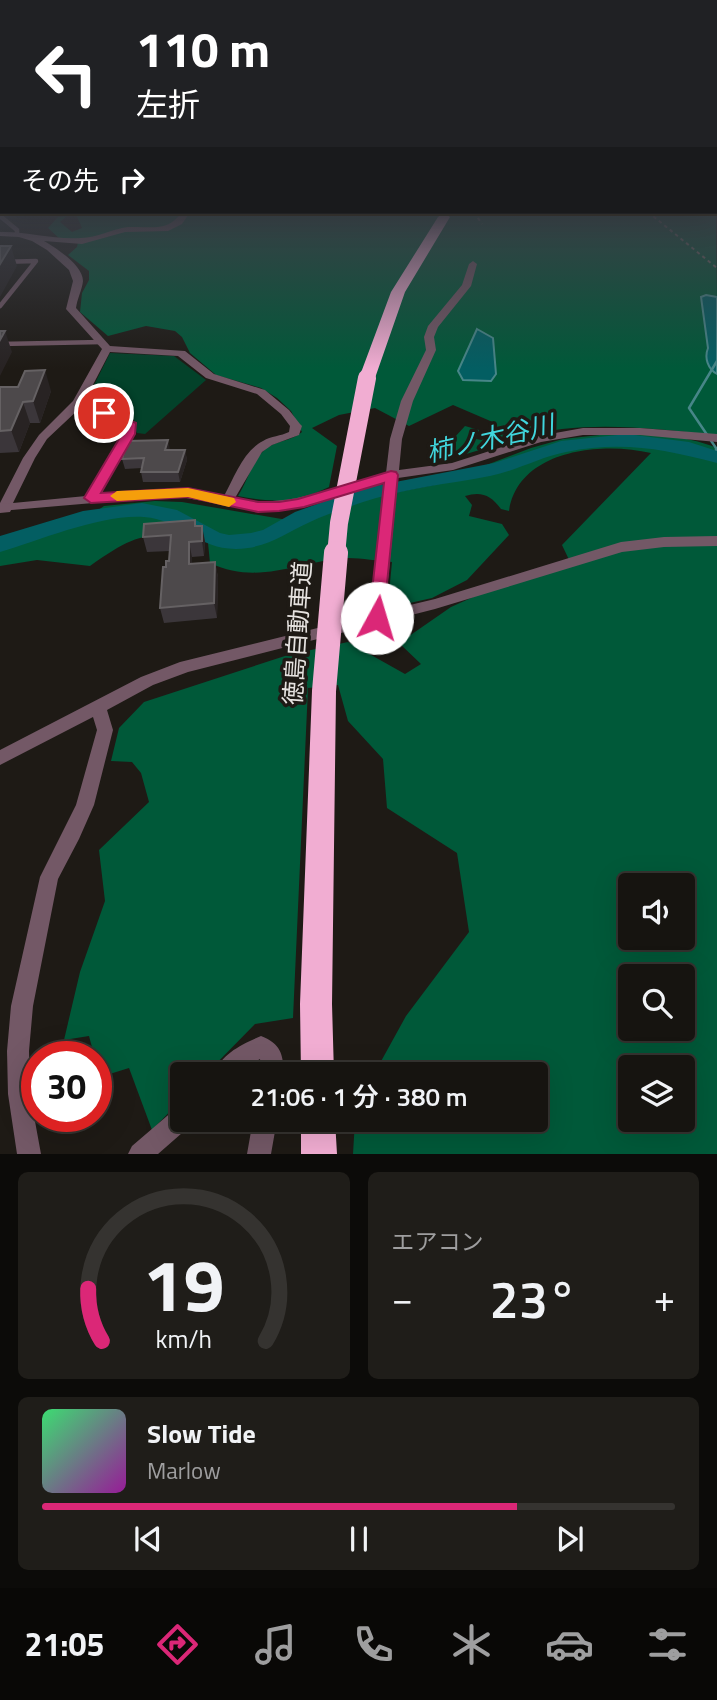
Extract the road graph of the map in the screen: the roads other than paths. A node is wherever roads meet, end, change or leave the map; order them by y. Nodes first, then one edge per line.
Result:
1 (35, 262) edge
2 (66, 262) edge
3 (415, 262) edge
4 (473, 264) dead end
5 (0, 306) edge
6 (0, 344) edge
7 (105, 345) junction
8 (78, 403) junction
9 (716, 438) edge
10 (391, 480) junction
11 (91, 498) junction
12 (227, 502) junction
13 (2, 508) edge
14 (717, 541) edge
15 (377, 618) junction
16 (98, 706) junction
17 (0, 758) edge
18 (236, 1062) edge
19 (273, 1062) edge
20 (317, 1062) edge
21 (170, 1128) edge
22 (263, 1132) edge
23 (318, 1132) edge
24 (29, 1154) edge
25 (140, 1154) edge
26 (259, 1154) edge
27 (319, 1154) edge

1 - 5 lane
2 - 7 street
3 - 20 highway, 徳島自動車道, bridge
4 - 10 street
6 - 7 lane
7 - 8 street
7 - 12 street
8 - 11 street
8 - 13 street
9 - 10 street
10 - 12 street
10 - 15 street
11 - 12 street
11 - 13 street
14 - 15 street
15 - 16 street
16 - 17 street
16 - 24 street
18 - 19 street
21 - 25 street
22 - 26 street
23 - 27 highway

